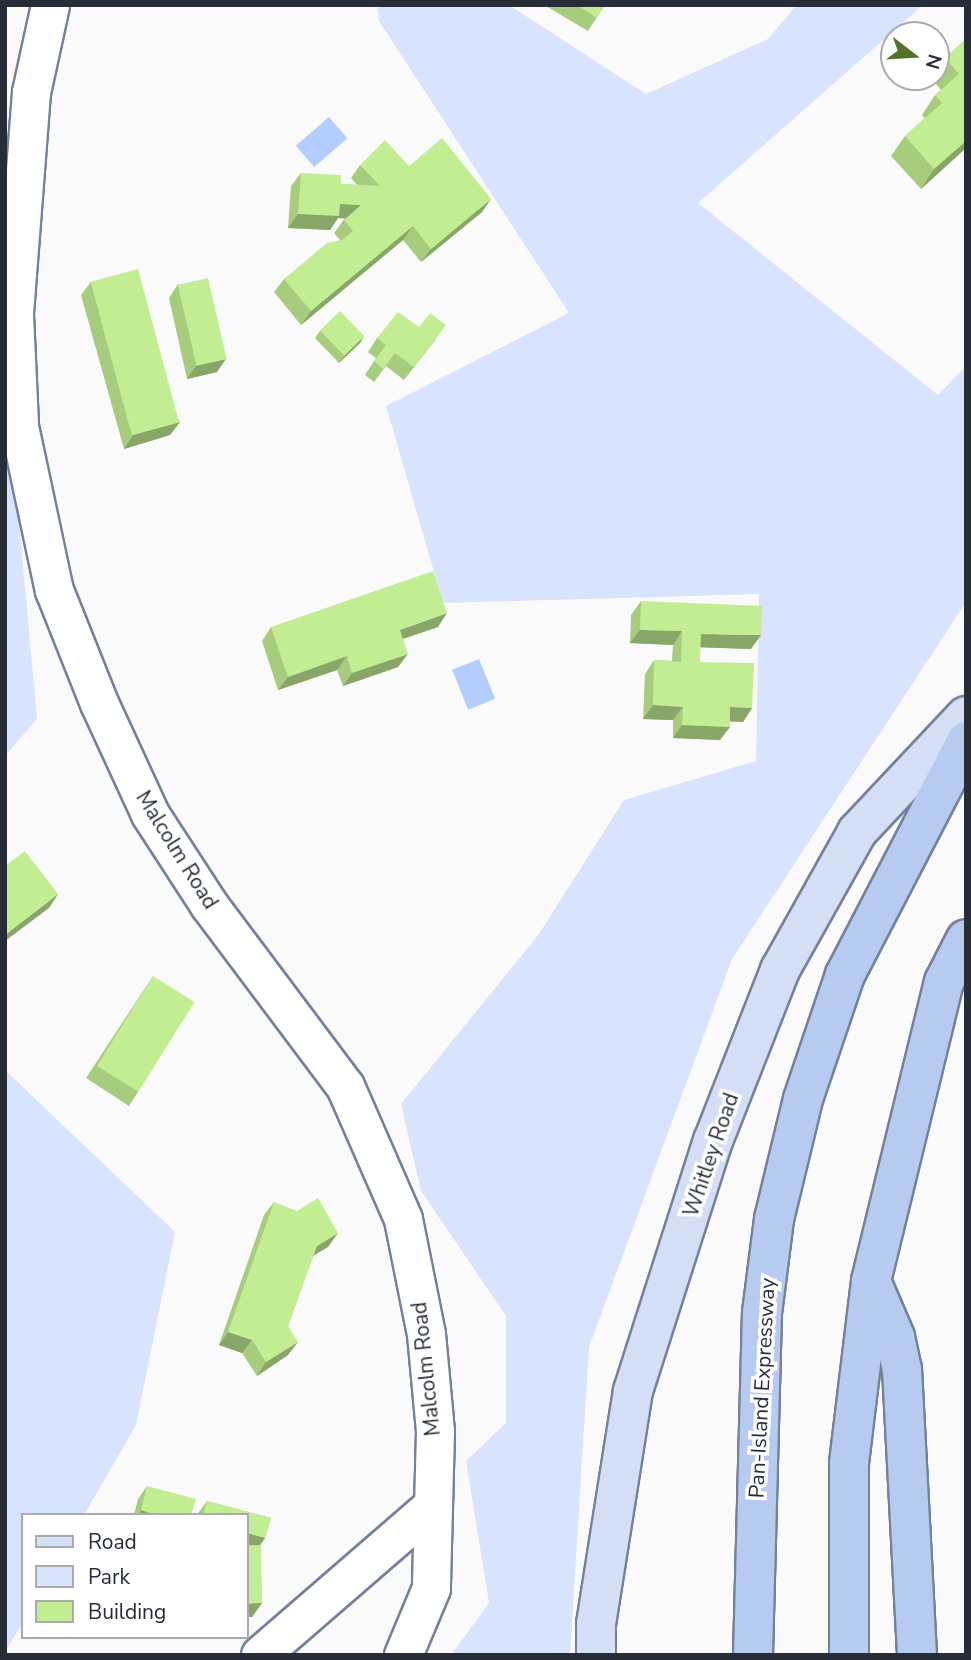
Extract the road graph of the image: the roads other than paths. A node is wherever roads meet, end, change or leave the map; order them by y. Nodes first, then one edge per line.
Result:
1 (50, 5) edge
2 (966, 716) edge
3 (966, 742) edge
4 (966, 939) edge
5 (871, 1281) junction
6 (433, 1505) junction
7 (260, 1655) edge
8 (403, 1655) edge
9 (596, 1655) edge
10 (753, 1655) edge
11 (849, 1655) edge
12 (917, 1655) edge

1 - 6 street, Malcolm Road
2 - 9 main road, Whitley Road
3 - 10 highway, Pan-Island Expressway
4 - 5 highway
5 - 11 highway
5 - 12 highway
6 - 7 street
6 - 8 street, Malcolm Road

